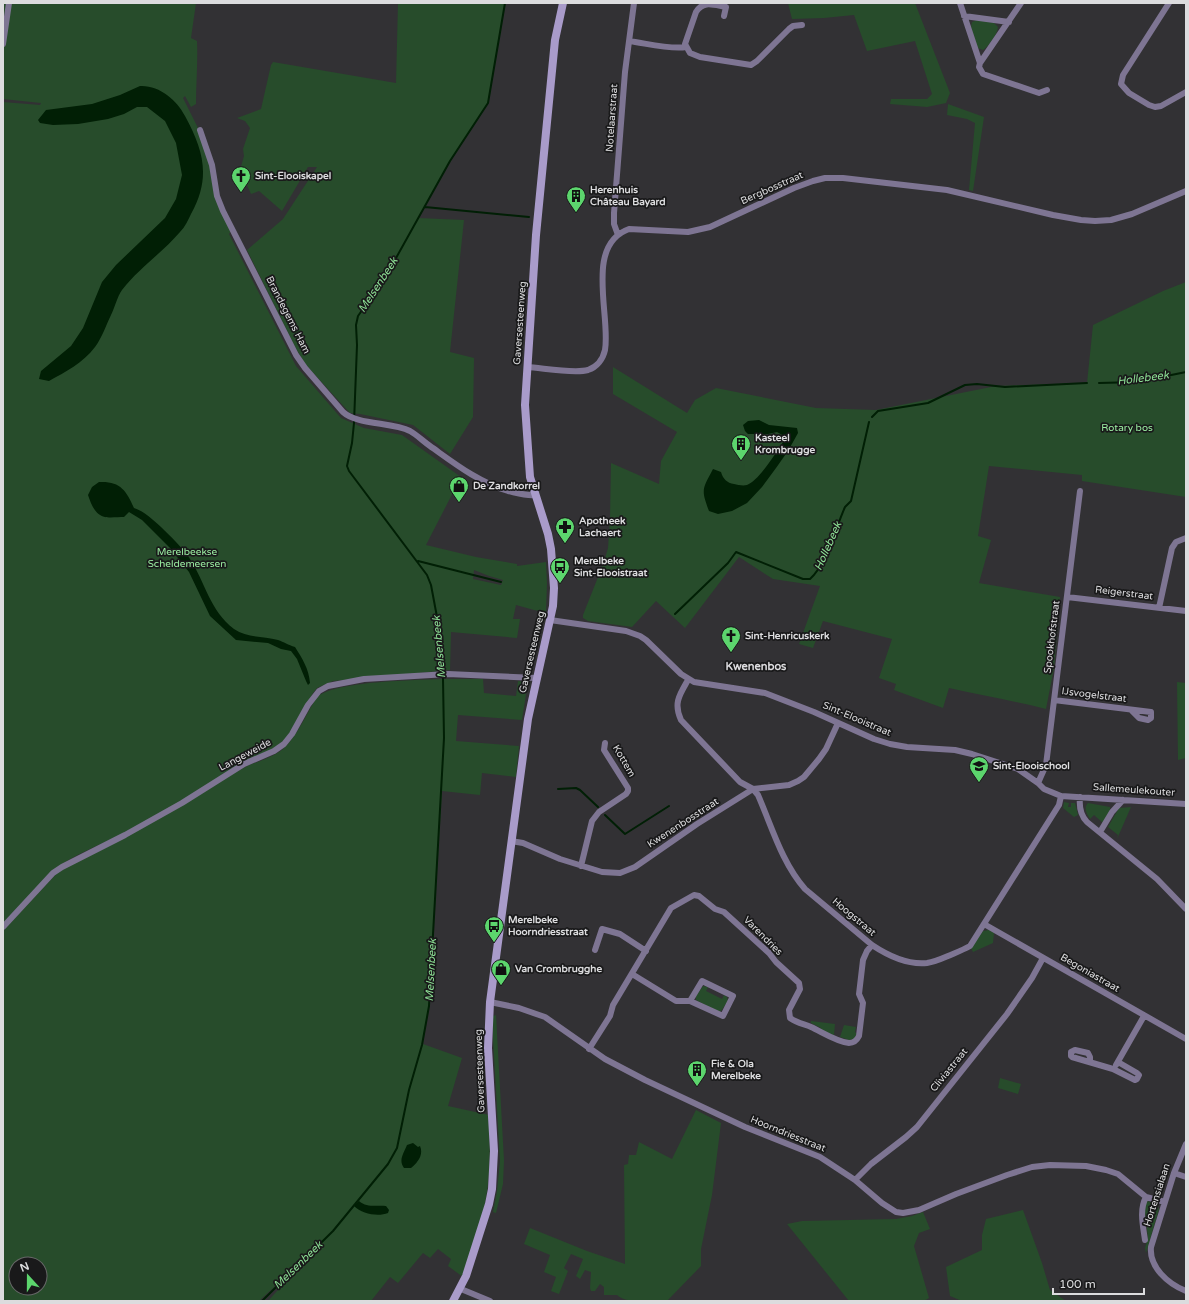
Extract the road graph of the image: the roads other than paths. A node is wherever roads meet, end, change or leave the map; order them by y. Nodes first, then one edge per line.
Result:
1 (9, 3) edge
2 (563, 3) edge
3 (634, 3) edge
4 (960, 3) edge
5 (1021, 3) edge
6 (1169, 3) edge
7 (724, 16) dead end
8 (964, 16) junction
9 (1009, 22) junction
10 (802, 26) dead end
11 (786, 32) junction
12 (792, 38) dead end
13 (629, 41) junction
14 (3, 44) edge
15 (686, 47) junction
16 (980, 63) junction
17 (1047, 90) dead end
18 (1186, 92) edge
19 (200, 130) dead end
20 (1186, 191) edge
21 (618, 235) junction
22 (527, 367) junction
23 (1080, 491) dead end
24 (535, 495) junction
25 (1186, 538) edge
26 (1067, 597) junction
27 (1159, 608) junction
28 (1183, 611) edge
29 (1186, 617) edge
30 (550, 620) junction
31 (536, 678) junction
32 (688, 680) junction
33 (1054, 700) junction
34 (1131, 710) dead end
35 (838, 723) junction
36 (605, 743) dead end
37 (1038, 783) junction
38 (753, 789) junction
39 (1061, 796) junction
40 (1080, 797) junction
41 (1122, 800) junction
42 (1186, 804) edge
43 (1100, 832) junction
44 (511, 841) junction
45 (581, 866) junction
46 (1186, 909) edge
47 (984, 924) junction
48 (3, 927) edge
49 (872, 945) junction
50 (595, 950) dead end
51 (646, 951) junction
52 (1043, 958) junction
53 (632, 974) junction
54 (690, 1001) junction
55 (490, 1002) junction
56 (1144, 1016) junction
57 (1186, 1039) edge
58 (589, 1049) junction
59 (1090, 1062) dead end
60 (1118, 1062) junction
61 (1114, 1070) junction
62 (1186, 1144) edge
63 (1174, 1173) junction
64 (1186, 1177) edge
65 (855, 1180) junction
66 (1146, 1197) junction
67 (1165, 1202) junction
68 (1145, 1240) dead end
69 (461, 1289) junction
70 (1186, 1291) edge
71 (453, 1301) edge
72 (490, 1301) edge

1 - 14 street
2 - 22 street, Gaversesteenweg
3 - 13 street, Notelaarstraat
4 - 8 street
5 - 9 street
6 - 18 street
7 - 15 street
8 - 9 street
8 - 16 street
9 - 16 street
10 - 11 street
11 - 12 street
11 - 15 street
13 - 15 street
13 - 21 street, Notelaarstraat
16 - 17 street
19 - 24 street, Brandegems Ham
20 - 21 street, Bergbosstraat
21 - 22 street
22 - 24 street, Gaversesteenweg
23 - 26 street, Spookhofstraat
24 - 30 street, Gaversesteenweg
25 - 27 street
26 - 27 street, Reigerstraat
26 - 33 street, Spookhofstraat
27 - 28 street, Reigerstraat
28 - 29 street, Reigerstraat
30 - 31 street, Gaversesteenweg
30 - 32 street, Sint-Elooistraat
31 - 44 street, Gaversesteenweg
31 - 48 street, Langeweide
32 - 35 street, Sint-Elooistraat
32 - 38 street, Hoogstraat
33 - 34 street, IJsvogelstraat
33 - 37 street, Spookhofstraat
35 - 37 street, Sint-Elooistraat
35 - 38 street, Kwenenbosstraat
36 - 45 street, Kottem
37 - 39 street, Sint-Elooistraat
38 - 45 street, Kwenenbosstraat
38 - 49 street, Hoogstraat
39 - 40 street, Sint-Elooistraat
39 - 47 street, Hoogstraat
40 - 41 street, Sallemeulekouter
40 - 43 street
41 - 42 street, Sallemeulekouter
41 - 43 street
43 - 46 street
44 - 45 street, Kwenenbosstraat
44 - 55 street, Gaversesteenweg
47 - 49 street, Hoogstraat
47 - 52 street, Begoniastraat
49 - 51 street, Varendries
50 - 51 street
51 - 53 street, Varendries
52 - 56 street, Begoniastraat
52 - 65 street, Cliviastraat
53 - 54 street
53 - 58 street, Varendries
54 - 54 street
55 - 58 street, Hoorndriesstraat
55 - 69 street, Gaversesteenweg
56 - 57 street, Begoniastraat
56 - 60 street
58 - 65 street, Hoorndriesstraat
59 - 61 street
60 - 61 street
60 - 61 street
62 - 63 street, Hortensialaan
63 - 64 street
63 - 67 street, Hortensialaan
65 - 66 street, Hoorndriesstraat
66 - 67 street, Hoorndriesstraat
66 - 68 street
67 - 70 street, Hortensialaan
69 - 71 street, Gaversesteenweg
69 - 72 street

